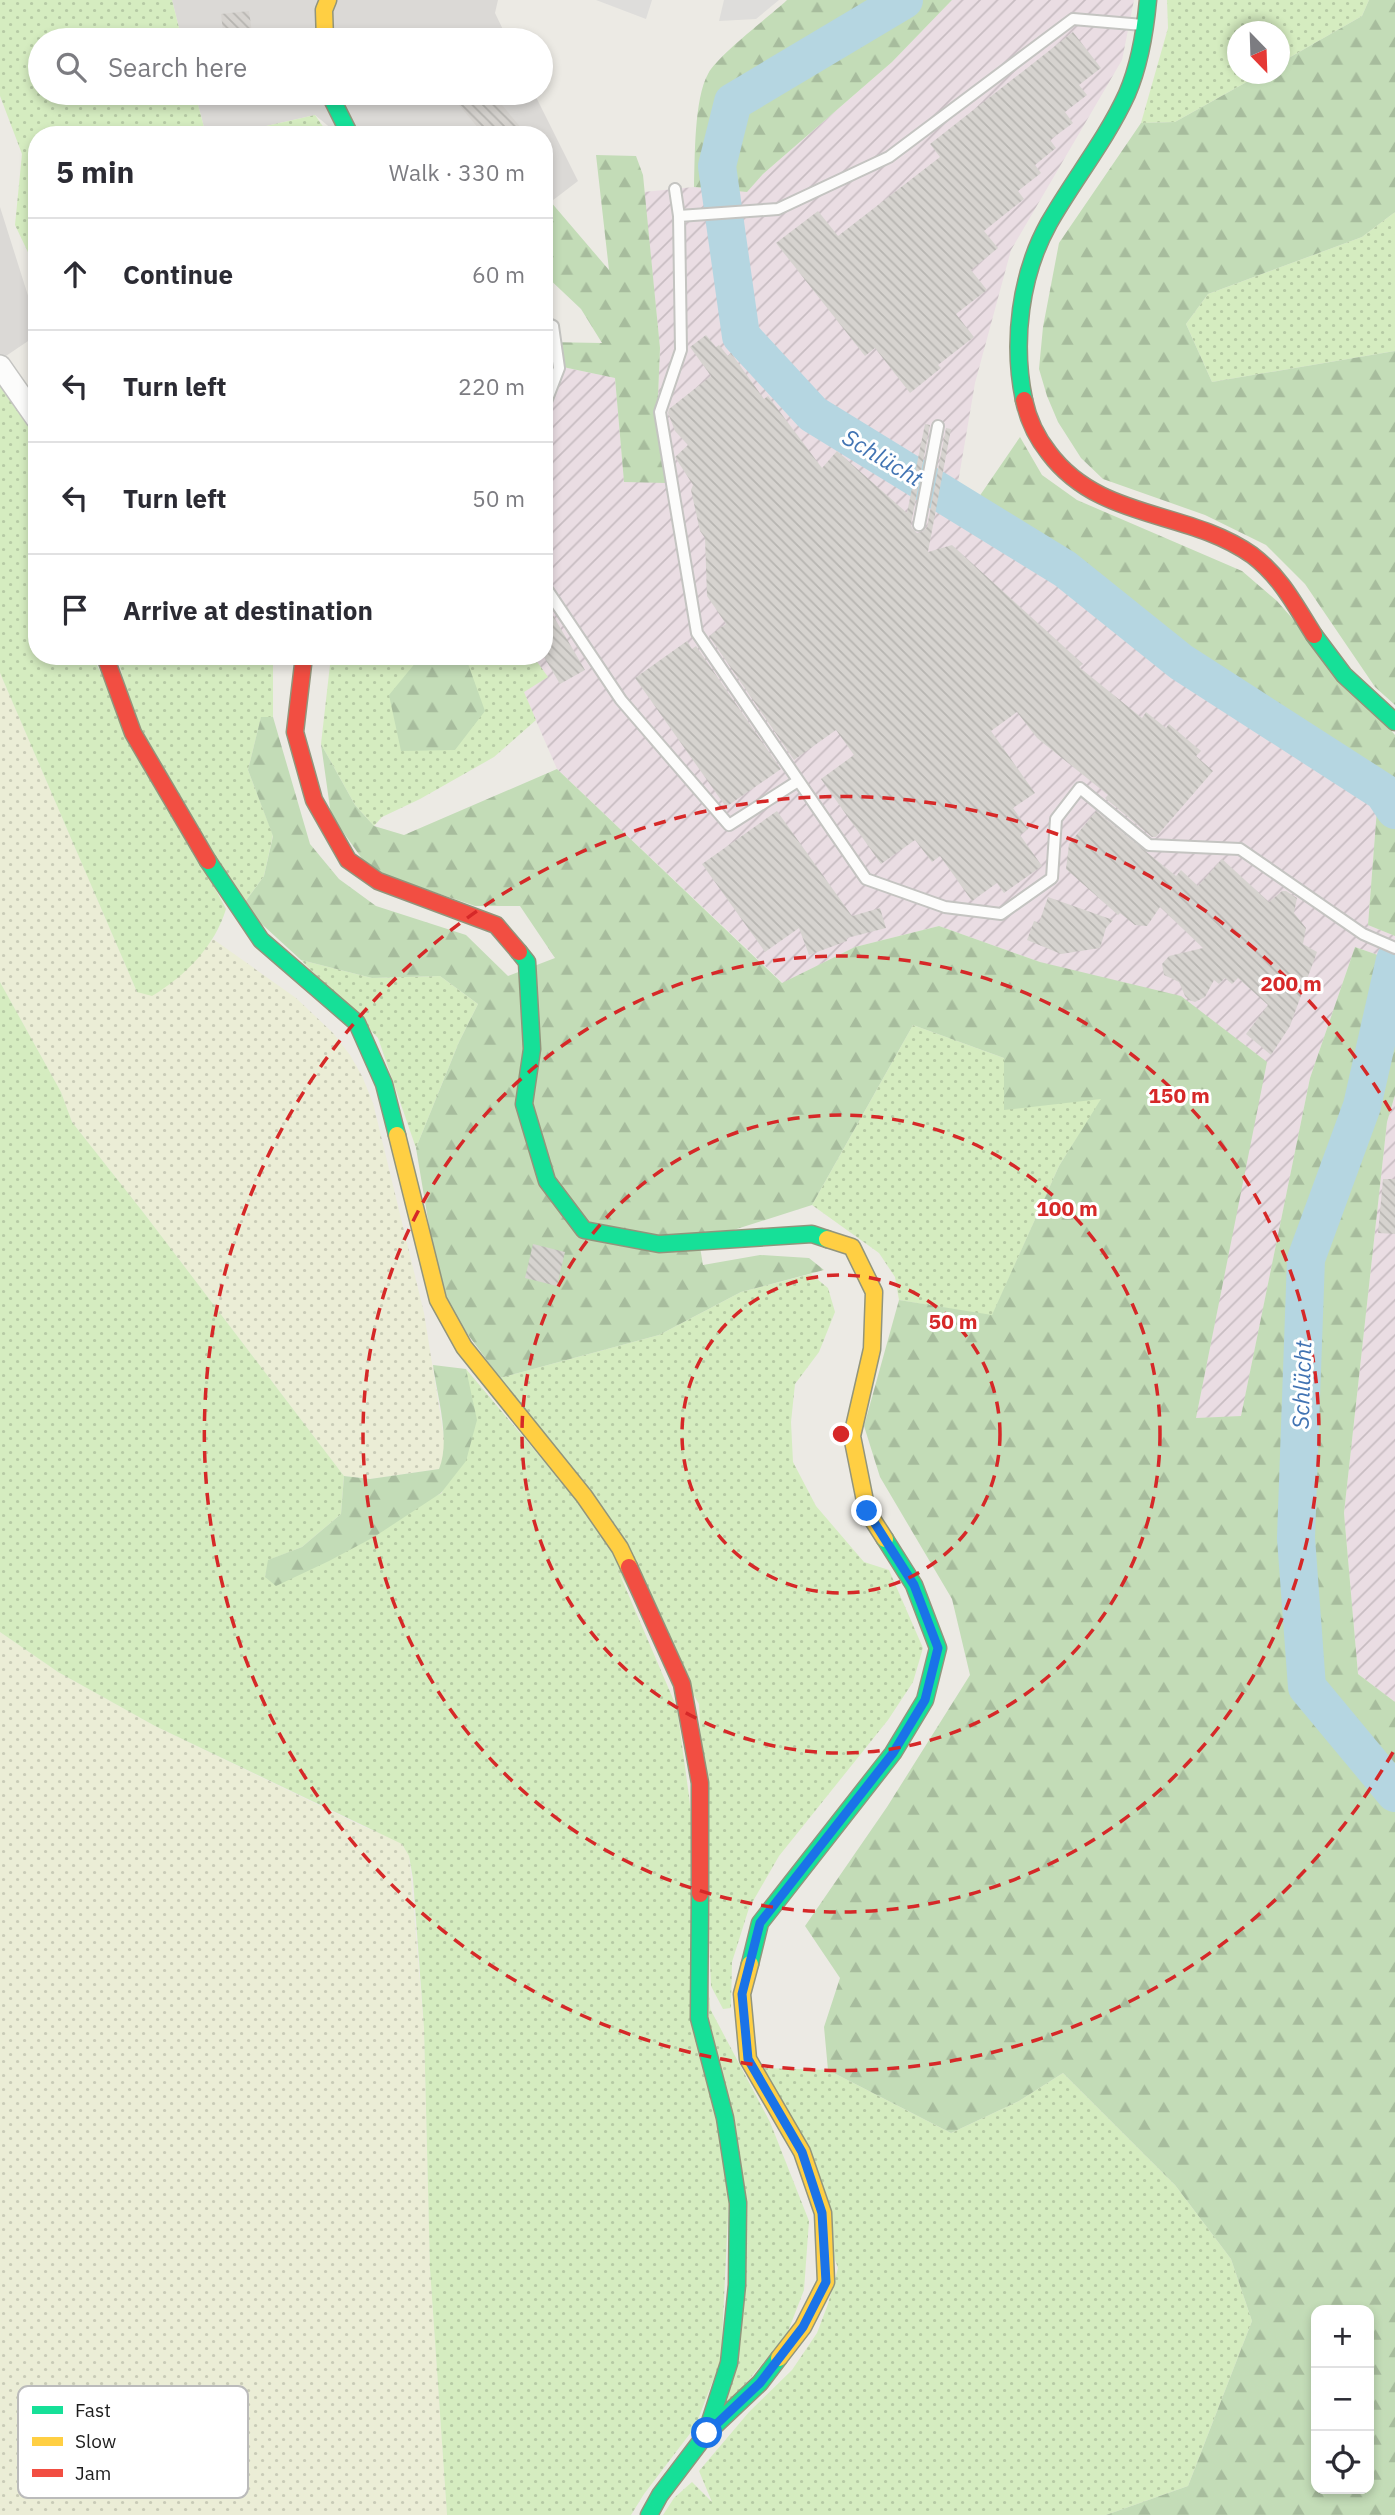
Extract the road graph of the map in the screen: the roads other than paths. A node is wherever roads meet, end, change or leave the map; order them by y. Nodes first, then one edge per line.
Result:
1 (328, 0) edge
2 (1148, 0) edge
3 (1145, 25) junction
4 (325, 28) edge
5 (335, 105) edge
6 (346, 126) edge
7 (675, 189) dead end
8 (679, 216) junction
9 (553, 342) edge
10 (0, 366) edge
11 (553, 384) edge
12 (28, 406) edge
13 (938, 426) dead end
14 (919, 525) dead end
15 (553, 598) edge
16 (108, 665) edge
17 (303, 665) edge
18 (1395, 722) edge
19 (799, 781) junction
20 (1395, 948) edge
21 (707, 2433) junction
22 (649, 2515) edge

1 - 4 street
2 - 3 street
3 - 8 lane
3 - 18 street
5 - 6 street
7 - 8 lane
8 - 19 lane
9 - 11 lane
10 - 12 street
13 - 14 lane
15 - 19 lane
16 - 21 street
17 - 21 street
19 - 20 lane
21 - 22 street

